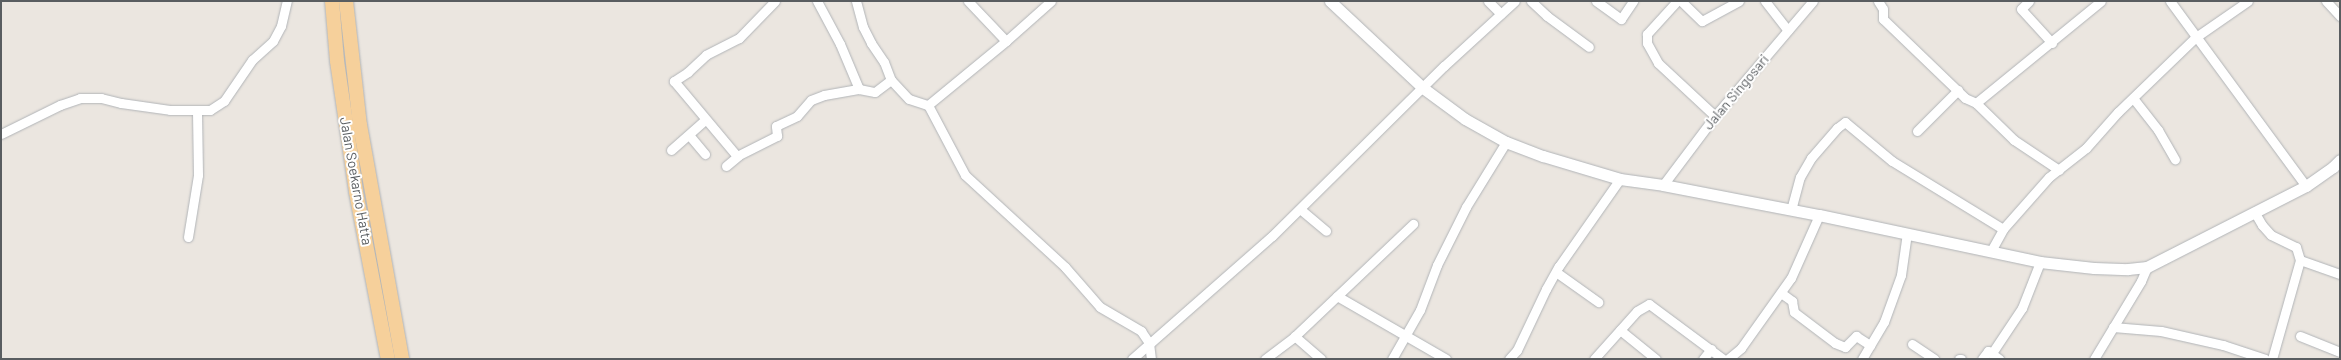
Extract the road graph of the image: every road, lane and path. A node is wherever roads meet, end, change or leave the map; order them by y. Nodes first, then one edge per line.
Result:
1 (287, 1) edge
2 (332, 1) edge
3 (346, 1) edge
4 (775, 1) edge
5 (817, 1) edge
6 (856, 1) edge
7 (968, 1) edge
8 (1051, 1) edge
9 (1330, 1) edge
10 (1488, 1) edge
11 (1515, 1) edge
12 (1531, 1) edge
13 (1596, 1) edge
14 (1633, 1) edge
15 (1677, 1) edge
16 (1681, 1) edge
17 (1739, 1) edge
18 (1765, 1) edge
19 (1813, 1) edge
20 (1878, 1) edge
21 (2029, 1) edge
22 (2102, 1) edge
23 (2170, 1) edge
24 (2248, 1) edge
25 (2326, 1) edge
26 (1501, 14) junction
27 (2340, 16) edge
28 (1788, 30) junction
29 (2196, 37) junction
30 (1006, 41) junction
31 (2052, 43) junction
32 (1589, 47) dead end
33 (891, 80) junction
34 (1423, 88) junction
35 (859, 89) junction
36 (1958, 90) junction
37 (2133, 98) junction
38 (1976, 103) junction
39 (928, 105) junction
40 (197, 111) junction
41 (1715, 116) junction
42 (705, 120) junction
43 (1917, 131) dead end
44 (1, 134) edge
45 (689, 135) junction
46 (1506, 142) junction
47 (671, 150) dead end
48 (705, 154) dead end
49 (738, 156) junction
50 (2175, 159) dead end
51 (2340, 160) edge
52 (726, 166) dead end
53 (2059, 170) junction
54 (1620, 179) junction
55 (1663, 185) junction
56 (2306, 186) junction
57 (1300, 209) junction
58 (1791, 210) junction
59 (2255, 213) junction
60 (1819, 215) junction
61 (1413, 224) dead end
62 (2003, 229) junction
63 (1326, 231) dead end
64 (1906, 233) junction
65 (188, 237) dead end
66 (1991, 251) junction
67 (2300, 260) junction
68 (2040, 262) junction
69 (2147, 267) junction
70 (1556, 272) junction
71 (2340, 274) edge
72 (1781, 293) junction
73 (1337, 296) junction
74 (1598, 302) dead end
75 (2113, 327) junction
76 (1620, 330) junction
77 (1406, 335) junction
78 (1295, 336) junction
79 (2300, 336) dead end
80 (1149, 344) junction
81 (1912, 344) dead end
82 (1870, 345) junction
83 (1711, 349) junction
84 (2340, 352) edge
85 (1996, 356) edge
86 (388, 359) edge
87 (402, 359) edge
88 (1132, 359) edge
89 (1150, 359) edge
90 (1265, 359) edge
91 (1321, 359) edge
92 (1392, 359) edge
93 (1446, 359) edge
94 (1509, 359) edge
95 (1594, 359) edge
96 (1656, 359) edge
97 (1703, 359) edge
98 (1723, 359) edge
99 (1728, 359) edge
100 (1862, 359) edge
101 (1934, 359) edge
102 (1982, 359) edge
103 (2094, 359) edge
104 (2264, 359) edge
105 (2272, 359) edge

1 - 40 street
2 - 86 highway, Jalan Soekarno Hatta
3 - 87 highway, Jalan Soekarno Hatta
4 - 42 street
5 - 35 street
6 - 33 street
7 - 30 street
8 - 30 street
9 - 34 street
10 - 26 street
11 - 26 street
12 - 32 street
13 - 14 street
15 - 41 street
16 - 17 street
18 - 28 street
19 - 28 street, Jalan Singosari
20 - 36 street
21 - 31 street
22 - 31 street
23 - 29 street
24 - 29 street
25 - 27 street
26 - 34 street
28 - 41 street, Jalan Singosari
29 - 37 street
29 - 56 street
30 - 39 street
31 - 38 street
33 - 35 street
33 - 39 street
34 - 46 street
34 - 57 street
35 - 49 street
36 - 38 street
36 - 43 street
37 - 50 street
37 - 53 street
38 - 53 street
39 - 80 street
40 - 44 street
40 - 65 street
41 - 55 street, Jalan Singosari
42 - 45 street
42 - 49 street
45 - 47 street
45 - 48 street
46 - 54 street
46 - 77 street
49 - 52 street
51 - 56 street
53 - 62 street
54 - 55 street
54 - 70 street
55 - 58 street
56 - 59 street
57 - 63 street
57 - 80 street
58 - 60 street
58 - 62 street
59 - 67 street
59 - 69 street
60 - 64 street
60 - 72 street
61 - 73 street
62 - 66 street
64 - 66 street
64 - 82 street
66 - 68 street
67 - 71 street
67 - 105 street
68 - 69 street
68 - 85 street
69 - 75 street
70 - 74 street
70 - 94 street
72 - 82 street
72 - 99 street
73 - 77 street
73 - 78 street
75 - 103 street
75 - 104 street
76 - 83 street
76 - 95 street
76 - 96 street
77 - 92 street
77 - 93 street
78 - 90 street
78 - 91 street
79 - 84 street
80 - 88 street
80 - 89 street
81 - 101 street
82 - 100 street
83 - 97 street
83 - 98 street
85 - 102 street

